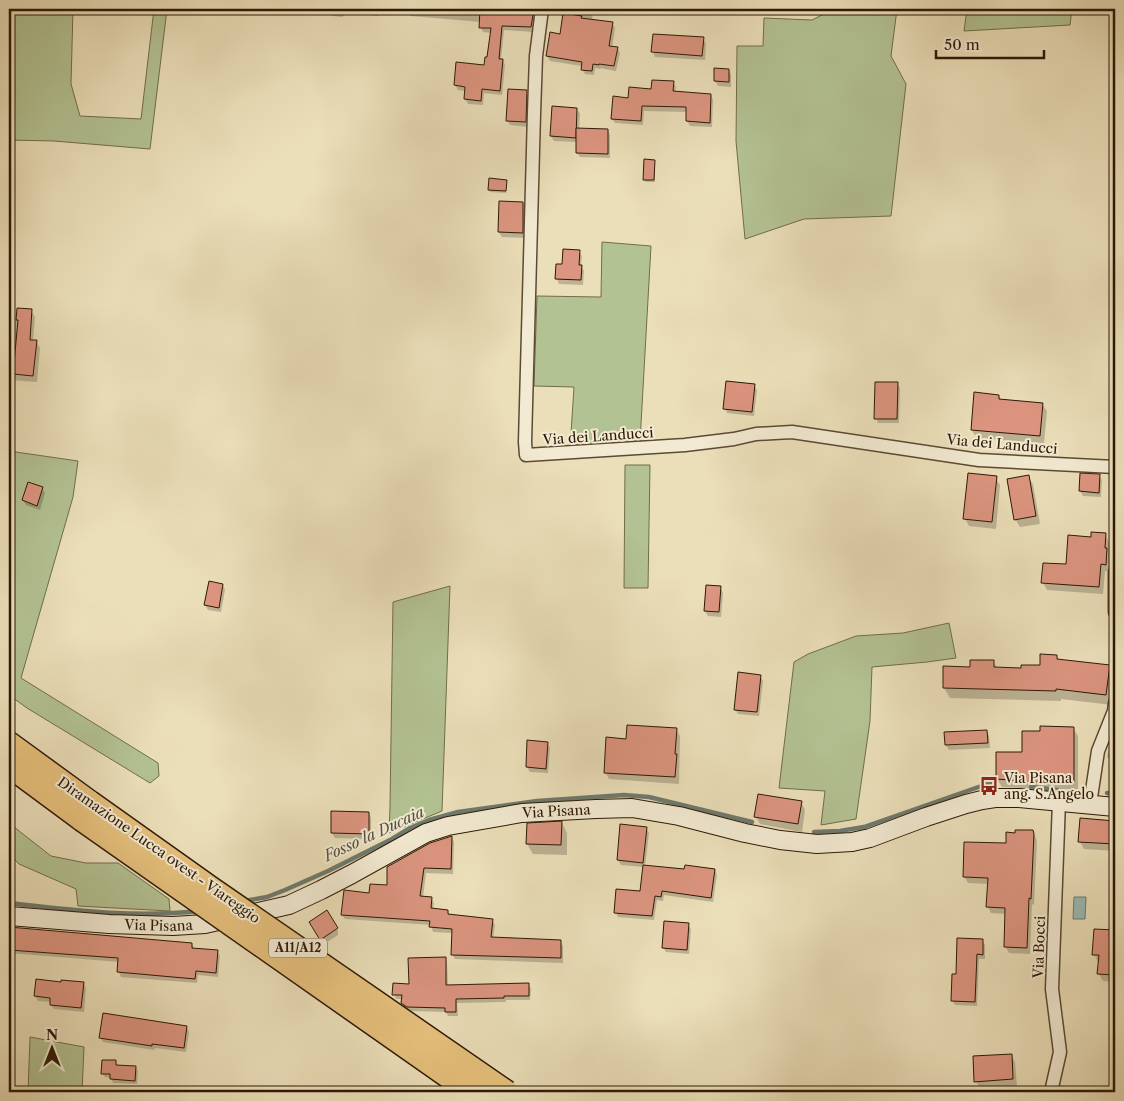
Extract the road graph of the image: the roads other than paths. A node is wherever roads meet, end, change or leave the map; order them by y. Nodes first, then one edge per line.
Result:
1 (542, 9) edge
2 (1115, 467) edge
3 (1115, 572) edge
4 (1115, 612) edge
5 (1115, 703) edge
6 (9, 743) edge
7 (9, 766) edge
8 (1059, 801) junction
9 (1090, 804) junction
10 (1115, 807) edge
11 (86, 811) junction
12 (9, 916) edge
13 (470, 1092) edge
14 (507, 1092) edge
15 (1051, 1092) edge

1 - 2 street, Via dei Landucci
3 - 4 street
5 - 9 street
6 - 11 highway, Diramazione Lucca ovest - Viareggio / A11/A12
7 - 11 highway, Diramazione Lucca ovest - Viareggio / A11/A12
8 - 9 main road, Via Pisana
8 - 12 main road, Via Pisana
8 - 15 street, Via Bocci
9 - 10 main road, Via Pisana
11 - 13 highway, Diramazione Lucca ovest - Viareggio / A11/A12, bridge
11 - 14 highway, Diramazione Lucca ovest - Viareggio / A11/A12, bridge

